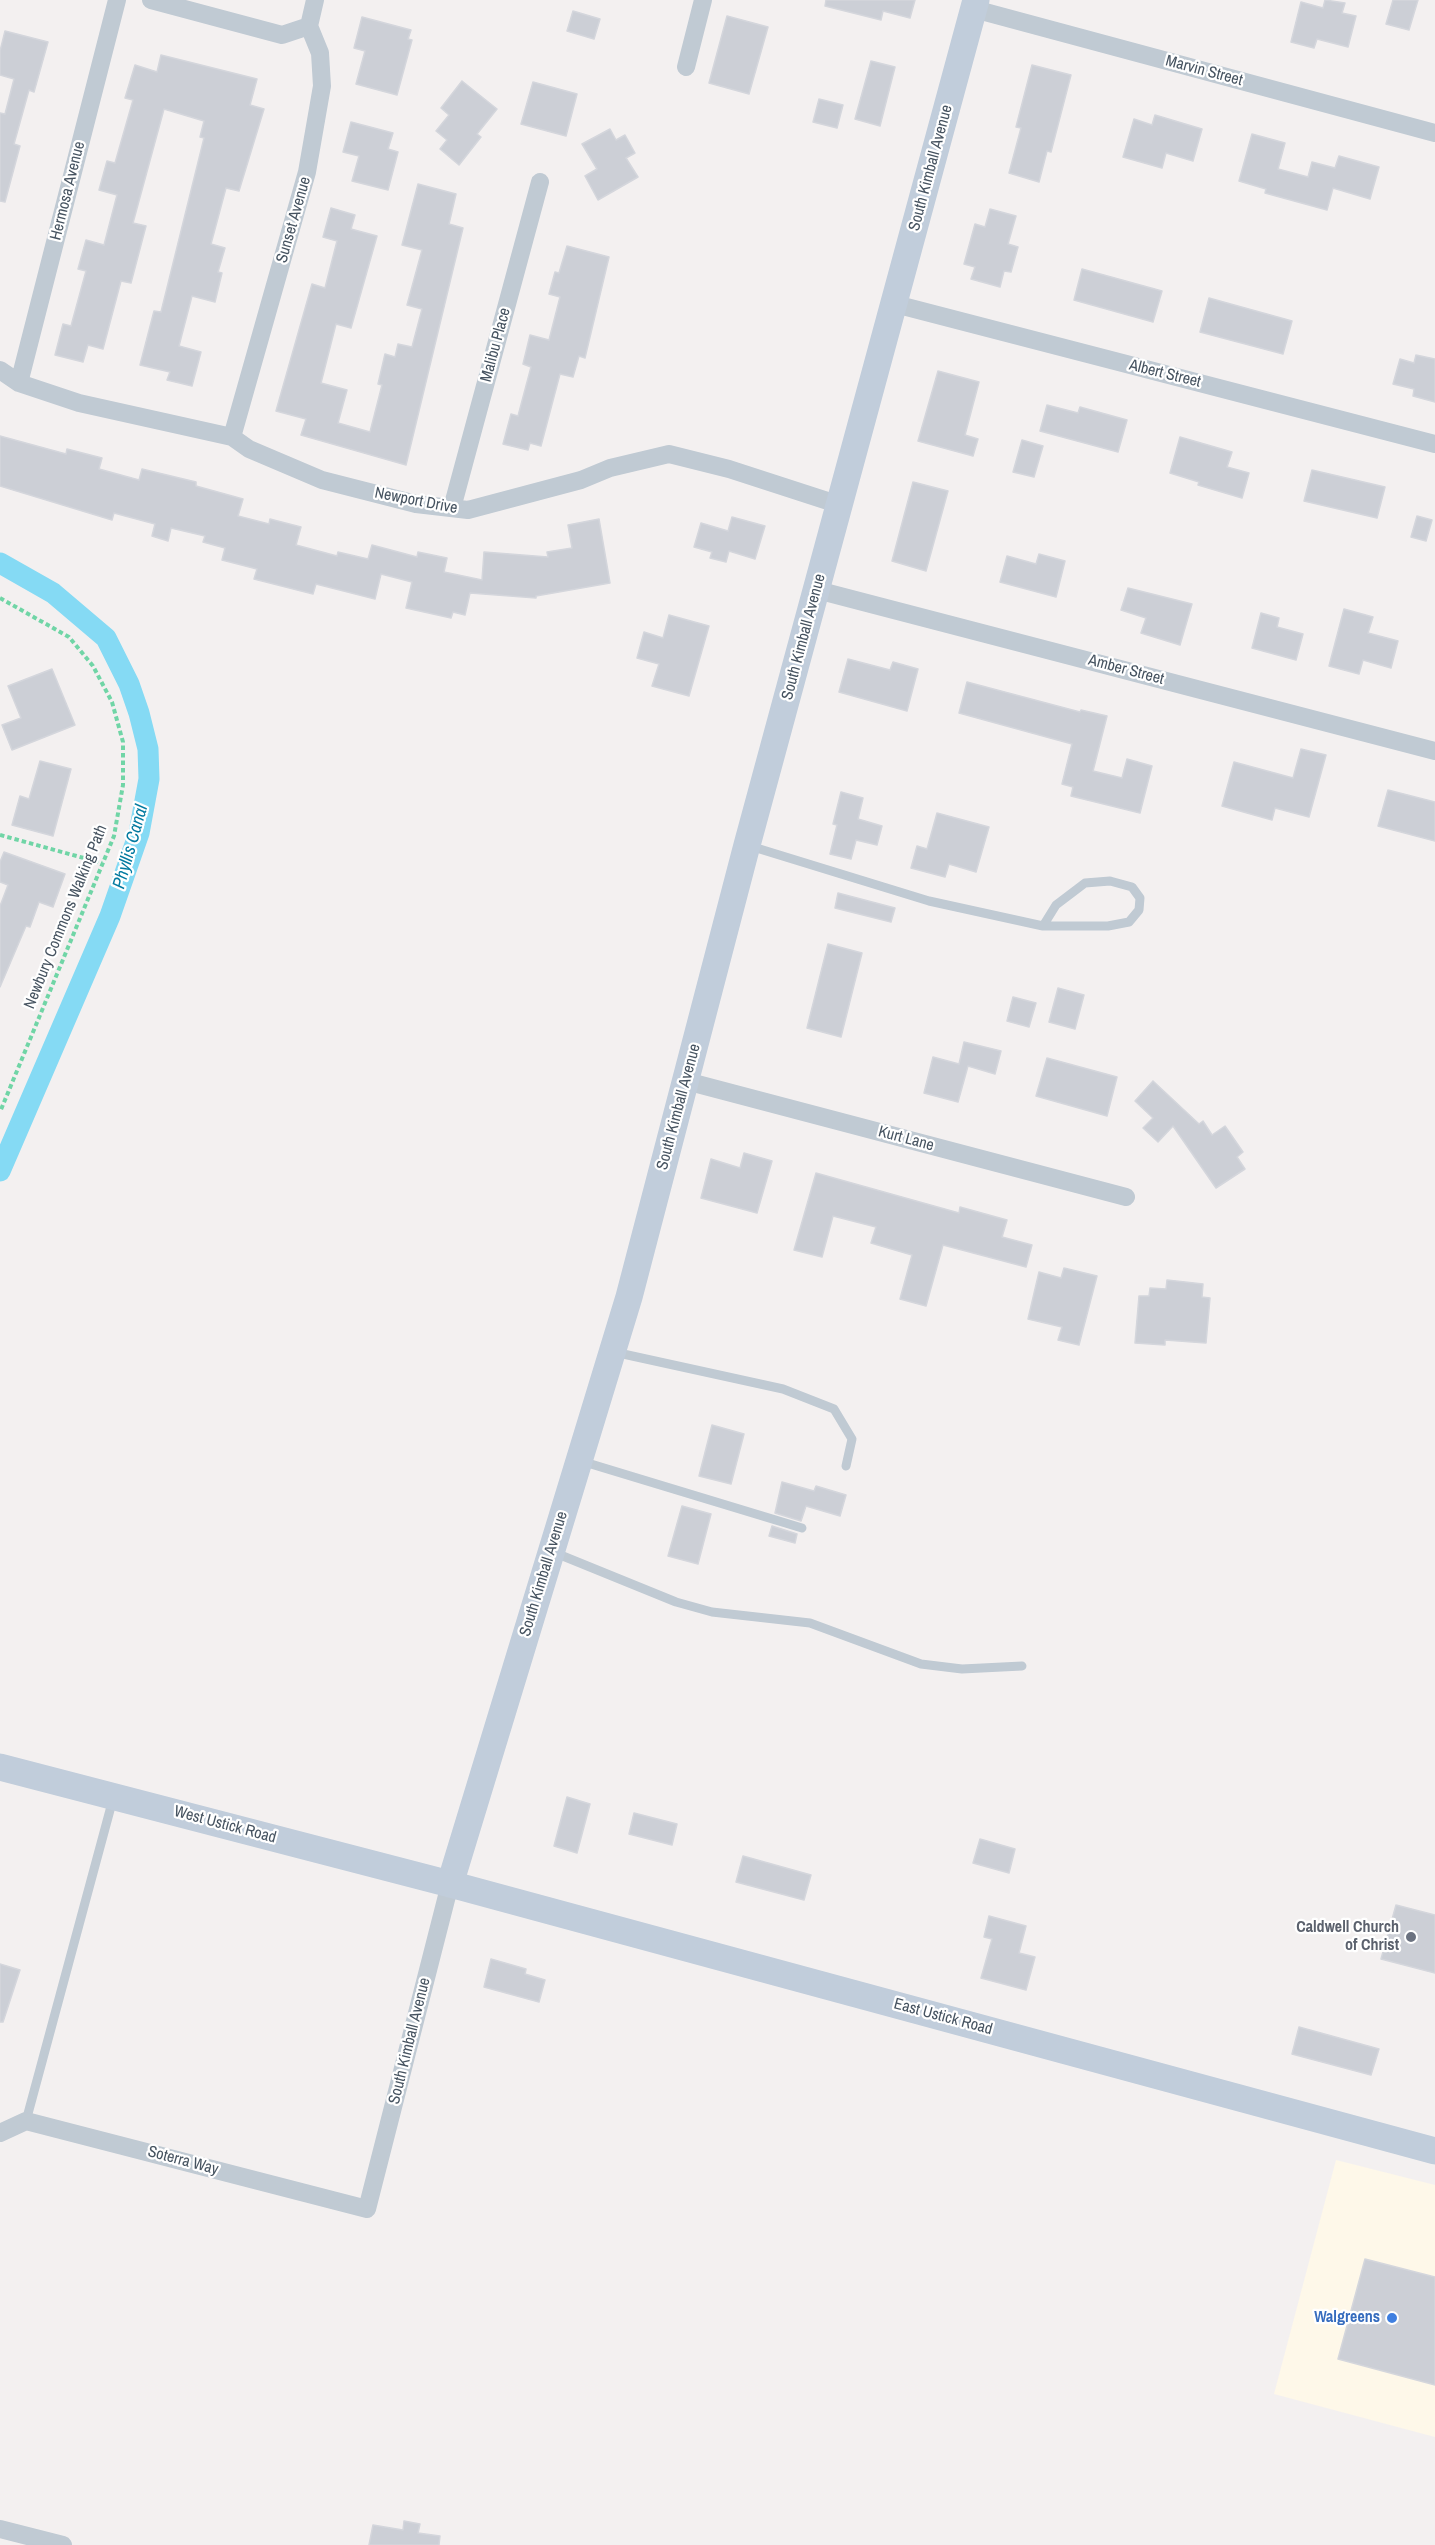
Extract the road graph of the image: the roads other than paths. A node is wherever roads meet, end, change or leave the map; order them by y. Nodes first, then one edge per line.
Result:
1 (117, 0) edge
2 (151, 0) edge
3 (315, 0) edge
4 (703, 0) edge
5 (975, 5) edge
6 (309, 26) junction
7 (686, 67) dead end
8 (1435, 132) edge
9 (540, 182) dead end
10 (895, 304) junction
11 (0, 369) edge
12 (18, 383) junction
13 (232, 437) junction
14 (1435, 444) edge
15 (840, 505) junction
16 (452, 508) junction
17 (817, 590) junction
18 (1435, 751) edge
19 (747, 845) junction
20 (1043, 926) junction
21 (686, 1081) junction
22 (1126, 1197) dead end
23 (612, 1351) junction
24 (578, 1460) junction
25 (846, 1466) dead end
26 (802, 1528) dead end
27 (551, 1551) junction
28 (1022, 1666) dead end
29 (0, 1767) edge
30 (113, 1796) junction
31 (450, 1884) junction
32 (26, 2121) junction
33 (0, 2133) edge
34 (1435, 2151) edge
35 (367, 2209) joint
36 (0, 2529) edge
37 (63, 2545) edge

1 - 12 street, Hermosa Avenue
2 - 6 street
3 - 6 street
4 - 7 street
5 - 8 street, Marvin Street
5 - 10 street, South Kimball Avenue
6 - 13 street, Sunset Avenue
9 - 16 street, Malibu Place
10 - 14 street, Albert Street
10 - 15 street, South Kimball Avenue
11 - 12 street, Newport Drive
12 - 13 street, Newport Drive
13 - 16 street, Newport Drive
15 - 16 street, Newport Drive
15 - 17 street, South Kimball Avenue
17 - 18 street, Amber Street
17 - 19 street, South Kimball Avenue
19 - 20 lane
19 - 21 street, South Kimball Avenue
20 - 20 lane
21 - 22 street, Kurt Lane
21 - 23 street, South Kimball Avenue
23 - 24 street, South Kimball Avenue
23 - 25 lane
24 - 26 lane
24 - 27 street, South Kimball Avenue
27 - 28 lane
27 - 31 street, South Kimball Avenue
29 - 30 street, West Ustick Road
30 - 31 street, West Ustick Road
30 - 32 lane
31 - 34 street, East Ustick Road
31 - 35 street, South Kimball Avenue
32 - 33 street
32 - 35 street, Soterra Way
36 - 37 street

